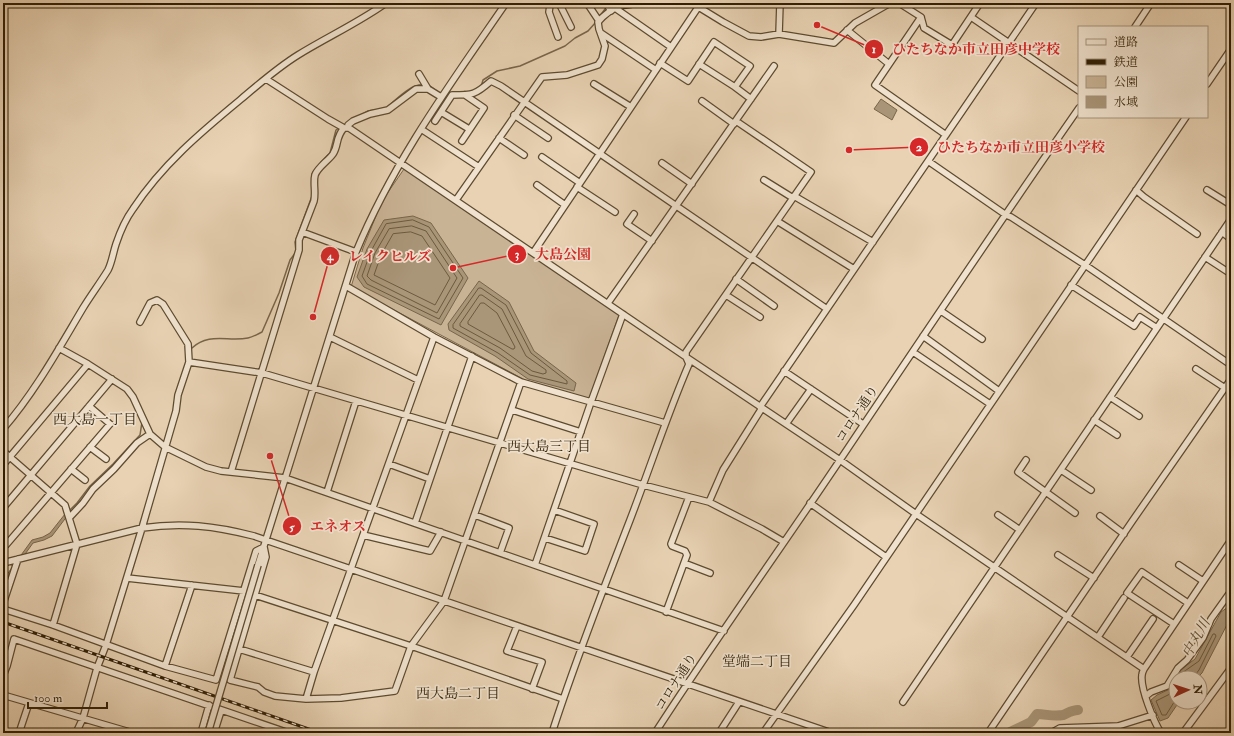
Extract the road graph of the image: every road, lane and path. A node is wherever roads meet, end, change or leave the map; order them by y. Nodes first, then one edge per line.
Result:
1 (386, 3) edge
2 (506, 3) edge
3 (560, 3) edge
4 (587, 3) edge
5 (606, 3) edge
6 (634, 3) edge
7 (692, 3) edge
8 (780, 3) edge
9 (890, 3) edge
10 (899, 3) edge
11 (980, 3) edge
12 (1036, 3) edge
13 (1151, 3) edge
14 (552, 4) edge
15 (699, 5) edge
16 (613, 10) junction
17 (922, 17) junction
18 (971, 17) junction
19 (600, 21) junction
20 (1136, 26) edge
21 (571, 27) dead end
22 (848, 30) junction
23 (601, 33) junction
24 (779, 34) junction
25 (558, 37) dead end
26 (1009, 43) junction
27 (671, 47) junction
28 (1231, 50) edge
29 (660, 63) junction
30 (699, 64) junction
31 (890, 64) junction
32 (774, 66) dead end
33 (656, 70) junction
34 (419, 74) dead end
35 (266, 79) junction
36 (1208, 83) edge
37 (594, 84) dead end
38 (735, 87) junction
39 (428, 89) junction
40 (1078, 90) edge
41 (465, 95) junction
42 (441, 97) junction
43 (752, 99) junction
44 (524, 101) junction
45 (702, 101) dead end
46 (631, 107) junction
47 (1078, 109) edge
48 (441, 112) junction
49 (514, 116) junction
50 (1185, 118) edge
51 (435, 121) dead end
52 (735, 122) junction
53 (343, 127) junction
54 (421, 129) junction
55 (469, 129) junction
56 (946, 135) junction
57 (499, 138) junction
58 (548, 138) dead end
59 (462, 141) dead end
60 (600, 153) junction
61 (524, 156) dead end
62 (542, 157) dead end
63 (928, 161) junction
64 (400, 162) junction
65 (662, 163) dead end
66 (479, 167) junction
67 (764, 180) dead end
68 (692, 184) junction
69 (537, 185) dead end
70 (579, 185) junction
71 (1136, 190) junction
72 (1207, 190) dead end
73 (793, 197) junction
74 (456, 200) junction
75 (565, 204) junction
76 (1231, 205) edge
77 (676, 206) junction
78 (615, 212) dead end
79 (634, 214) dead end
80 (1006, 215) junction
81 (1231, 219) edge
82 (777, 221) junction
83 (302, 232) junction
84 (1222, 232) junction
85 (1197, 234) dead end
86 (1231, 239) edge
87 (652, 241) junction
88 (873, 242) junction
89 (356, 252) junction
90 (533, 253) junction
91 (1205, 257) junction
92 (751, 258) junction
93 (1085, 265) junction
94 (854, 269) junction
95 (1231, 274) edge
96 (736, 279) junction
97 (1072, 285) junction
98 (346, 286) junction
99 (726, 295) junction
100 (608, 303) junction
101 (774, 306) dead end
102 (827, 309) junction
103 (941, 311) junction
104 (623, 314) junction
105 (760, 317) dead end
106 (1163, 319) junction
107 (140, 322) dead end
108 (1157, 328) junction
109 (923, 336) junction
110 (330, 337) junction
111 (434, 337) junction
112 (982, 339) dead end
113 (59, 348) junction
114 (913, 352) junction
115 (472, 356) junction
116 (686, 357) junction
117 (189, 362) junction
118 (88, 364) junction
119 (1231, 365) edge
120 (1196, 369) dead end
121 (784, 371) junction
122 (262, 373) junction
123 (112, 379) junction
124 (1231, 379) edge
125 (418, 380) junction
126 (521, 382) junction
127 (313, 388) junction
128 (1225, 388) junction
129 (811, 389) junction
130 (999, 391) junction
131 (1110, 397) junction
132 (356, 401) junction
133 (591, 402) junction
134 (990, 404) junction
135 (89, 406) junction
136 (761, 407) junction
137 (512, 410) junction
138 (406, 415) junction
139 (1139, 416) dead end
140 (1094, 420) junction
141 (665, 423) junction
142 (786, 424) junction
143 (863, 424) junction
144 (447, 427) junction
145 (3, 429) edge
146 (581, 432) junction
147 (150, 434) junction
148 (1117, 435) dead end
149 (500, 443) junction
150 (90, 446) junction
151 (166, 447) junction
152 (3, 451) edge
153 (10, 457) junction
154 (106, 459) dead end
155 (840, 460) junction
156 (1026, 460) dead end
157 (570, 463) junction
158 (389, 464) junction
159 (3, 465) edge
160 (71, 469) junction
161 (1061, 470) junction
162 (231, 472) junction
163 (31, 475) junction
164 (285, 478) junction
165 (430, 479) junction
166 (85, 480) dead end
167 (643, 485) junction
168 (1091, 490) dead end
169 (326, 492) junction
170 (1045, 492) junction
171 (52, 493) junction
172 (688, 497) junction
173 (709, 502) junction
174 (810, 504) junction
175 (3, 508) edge
176 (373, 508) junction
177 (554, 510) junction
178 (1075, 513) dead end
179 (916, 514) junction
180 (475, 515) junction
181 (998, 515) dead end
182 (1100, 516) dead end
183 (70, 517) junction
184 (415, 522) junction
185 (142, 528) junction
186 (1020, 530) junction
187 (441, 532) junction
188 (1124, 534) junction
189 (363, 535) junction
190 (545, 538) junction
191 (266, 540) junction
192 (1231, 540) edge
193 (466, 541) junction
194 (784, 542) junction
195 (3, 543) edge
196 (77, 544) junction
197 (264, 547) junction
198 (500, 553) junction
199 (1058, 555) dead end
200 (886, 557) junction
201 (18, 560) junction
202 (3, 563) edge
203 (684, 563) junction
204 (535, 564) junction
205 (1179, 565) dead end
206 (995, 567) junction
207 (351, 570) junction
208 (710, 573) dead end
209 (127, 578) junction
210 (1094, 578) junction
211 (1203, 582) junction
212 (192, 585) junction
213 (604, 589) junction
214 (244, 591) junction
215 (1231, 591) edge
216 (255, 595) junction
217 (1124, 598) dead end
218 (444, 601) junction
219 (1188, 603) junction
220 (3, 604) edge
221 (3, 609) edge
222 (666, 612) junction
223 (1068, 616) junction
224 (1154, 619) dead end
225 (333, 620) junction
226 (1174, 624) junction
227 (53, 625) junction
228 (517, 626) junction
229 (724, 631) junction
230 (1098, 637) junction
231 (106, 645) junction
232 (411, 646) junction
233 (582, 648) junction
234 (239, 649) junction
235 (1127, 657) junction
236 (5, 666) edge
237 (165, 666) junction
238 (97, 668) junction
239 (1231, 668) edge
240 (1144, 669) junction
241 (314, 672) junction
242 (3, 676) edge
243 (687, 683) junction
244 (532, 689) junction
245 (3, 695) edge
246 (1146, 696) junction
247 (306, 699) junction
248 (563, 699) junction
249 (739, 702) junction
250 (903, 702) dead end
251 (29, 703) junction
252 (209, 705) junction
253 (222, 710) junction
254 (777, 714) junction
255 (1152, 715) junction
256 (83, 718) junction
257 (1084, 727) junction
258 (279, 731) edge
259 (19, 733) edge
260 (76, 733) edge
261 (133, 733) edge
262 (201, 733) edge
263 (208, 733) edge
264 (214, 733) edge
265 (289, 733) edge
266 (552, 733) edge
267 (656, 733) edge
268 (719, 733) edge
269 (763, 733) edge
270 (832, 733) edge
271 (988, 733) edge
272 (1051, 733) edge
273 (1089, 733) edge
274 (1162, 733) edge
275 (1183, 733) edge

1 - 35 street
2 - 42 street
3 - 21 street
4 - 19 street
5 - 16 street
6 - 16 street
7 - 15 street
8 - 24 street
9 - 22 street
10 - 17 street
11 - 18 street
12 - 26 street
13 - 20 street
14 - 25 street
15 - 24 street
15 - 27 street
16 - 19 street
16 - 27 street
17 - 18 street
17 - 31 street
18 - 26 street
19 - 23 street
22 - 24 street
22 - 31 street
23 - 33 street
23 - 44 street
26 - 40 street
26 - 56 street
27 - 29 street
28 - 36 street
29 - 30 street
29 - 33 street
30 - 38 street
30 - 38 street
31 - 56 street
32 - 43 street
33 - 46 street
34 - 39 street
35 - 53 street
35 - 113 street
37 - 46 street
38 - 43 street
39 - 42 street
39 - 53 street
41 - 44 street
41 - 48 street
41 - 55 street
42 - 54 street
43 - 52 street
44 - 49 street
44 - 60 street
45 - 52 street
46 - 60 street
47 - 80 street, コロナ通り
48 - 51 street
48 - 55 street
49 - 57 street
49 - 58 street
50 - 71 street
52 - 68 street
52 - 73 street
53 - 64 street
53 - 83 street
54 - 64 street
54 - 66 street
55 - 59 street
56 - 63 street
57 - 61 street
57 - 66 street
60 - 70 street
60 - 77 street
62 - 70 street
63 - 80 street
63 - 88 street
64 - 74 street
64 - 89 street
65 - 68 street
66 - 74 street
67 - 73 street
68 - 77 street
69 - 75 street
70 - 75 street
70 - 78 street
71 - 85 street
71 - 93 street
72 - 76 street
73 - 82 street
73 - 88 street
74 - 90 street
75 - 90 street
77 - 87 street
77 - 92 street
79 - 87 street
80 - 93 street
80 - 103 street, コロナ通り
81 - 84 street
82 - 92 street
82 - 94 street
83 - 89 street
83 - 122 street
84 - 86 street
84 - 91 street
87 - 100 street
88 - 94 street
89 - 98 street
90 - 100 street
91 - 95 street
91 - 106 street
92 - 96 street
92 - 102 street
93 - 97 street
93 - 106 street
94 - 102 street
96 - 99 street
96 - 101 street
97 - 108 street
97 - 130 street
98 - 110 street
98 - 111 street
99 - 105 street
99 - 116 street
100 - 104 street
102 - 121 street
103 - 109 street, コロナ通り
103 - 112 street
104 - 116 street
104 - 133 street
106 - 108 street
106 - 119 street
107 - 117 street
108 - 131 street
109 - 114 street, コロナ通り
109 - 130 street
110 - 125 street
110 - 127 street
111 - 115 street
111 - 125 street
113 - 118 street
113 - 145 street
114 - 134 street
114 - 143 street, コロナ通り
115 - 126 street
115 - 144 street
116 - 136 street
116 - 141 street
117 - 122 street
117 - 151 street
118 - 123 street
118 - 153 street
120 - 128 street
121 - 129 street
121 - 136 street
122 - 127 street
122 - 162 street
123 - 135 street
123 - 147 street
124 - 128 street
125 - 138 street
126 - 133 street
126 - 137 street
127 - 132 street
127 - 164 street
128 - 188 street
129 - 142 street
129 - 143 street
130 - 134 street
131 - 139 street
131 - 140 street
132 - 138 street
132 - 169 street
133 - 141 street
133 - 146 street
134 - 179 street
135 - 150 street
135 - 163 street
136 - 142 street
136 - 173 street
137 - 146 street
137 - 149 street
138 - 144 street
138 - 158 street
140 - 148 street
140 - 161 street
141 - 167 street
142 - 155 street
143 - 155 street, コロナ通り
144 - 149 street
144 - 165 street
146 - 157 street
147 - 151 street
147 - 183 street
149 - 157 street
149 - 180 street
150 - 154 street
150 - 160 street
151 - 162 street
151 - 185 street
152 - 153 street
153 - 159 street
153 - 163 street
155 - 174 street, コロナ通り
155 - 179 street
156 - 170 street
157 - 167 street
157 - 177 street
158 - 165 street
158 - 176 street
160 - 166 street
160 - 171 street
161 - 168 street
161 - 170 street
162 - 164 street
163 - 171 street
163 - 175 street
164 - 169 street
164 - 191 street
165 - 184 street
167 - 172 street
167 - 213 street
169 - 176 street
170 - 178 street
170 - 186 street
171 - 183 street
171 - 195 street
172 - 173 street
172 - 203 street
173 - 194 street
174 - 194 street, コロナ通り
174 - 200 street
176 - 184 street
176 - 189 street
177 - 190 street
177 - 190 street
179 - 200 street
179 - 206 street
180 - 193 street
180 - 198 street
181 - 186 street
182 - 188 street
183 - 196 street
184 - 187 street
185 - 191 street
185 - 196 street
185 - 209 street
186 - 206 street
187 - 189 street
187 - 193 street
188 - 210 street
189 - 207 street
190 - 204 street
191 - 197 street
191 - 207 street
192 - 211 street
193 - 198 street
193 - 218 street
194 - 229 street, コロナ通り
196 - 201 street
196 - 227 street
197 - 214 street
197 - 216 street
197 - 263 street, bridge
198 - 204 street
199 - 210 street
200 - 254 street
201 - 202 street
201 - 220 street
203 - 208 street
203 - 222 street
204 - 213 street
205 - 211 street
206 - 223 street
206 - 250 street
207 - 218 street
207 - 225 street
209 - 212 street
209 - 231 street
210 - 223 street
211 - 219 street
212 - 214 street
212 - 237 street
213 - 222 street
213 - 233 street
214 - 237 street
215 - 246 street
216 - 225 street
216 - 234 street
217 - 230 street
218 - 228 street
218 - 232 street
219 - 226 street
219 - 226 street
221 - 227 street
222 - 229 street
223 - 230 street
223 - 271 street
224 - 235 street
225 - 232 street
225 - 241 street
226 - 240 street
227 - 231 street
228 - 233 street
228 - 244 street
229 - 243 street, コロナ通り
230 - 235 street
231 - 237 street
231 - 238 street
232 - 244 street
232 - 247 street
233 - 243 street
233 - 248 street
234 - 241 street
234 - 247 street
235 - 240 street
236 - 238 street
236 - 242 street
238 - 252 street
238 - 256 street
239 - 275 street
240 - 246 street
241 - 247 street
243 - 249 street
243 - 267 street, コロナ通り
244 - 248 street
245 - 251 street
246 - 255 street
248 - 266 street
249 - 254 street
249 - 268 street
251 - 256 street
251 - 259 street
252 - 253 street
252 - 262 street
253 - 258 street
253 - 264 street
254 - 269 street
254 - 270 street
255 - 257 street
255 - 274 street
256 - 260 street
256 - 261 street
257 - 272 street
257 - 273 street
258 - 265 street

